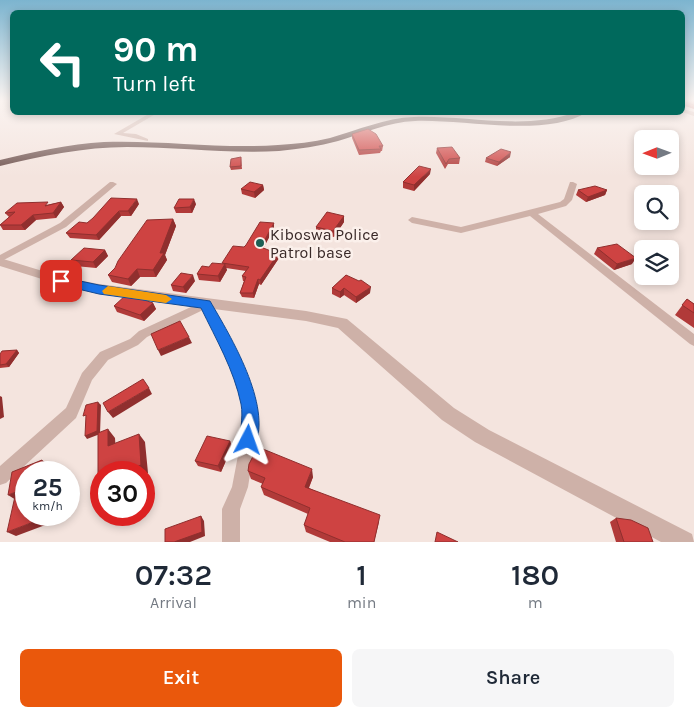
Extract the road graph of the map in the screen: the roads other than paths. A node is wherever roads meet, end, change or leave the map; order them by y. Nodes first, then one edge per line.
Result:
1 (131, 126) edge
2 (353, 126) edge
3 (371, 126) edge
4 (146, 140) junction
5 (0, 158) edge
6 (0, 163) edge
7 (113, 184) dead end
8 (573, 184) dead end
9 (532, 213) junction
10 (412, 220) dead end
11 (0, 260) edge
12 (206, 304) junction
13 (694, 341) edge
14 (0, 477) edge
15 (231, 542) edge
16 (684, 542) edge

1 - 4 street
2 - 4 highway
3 - 6 highway
4 - 5 highway
7 - 11 street
8 - 9 street
9 - 10 street
9 - 13 street
11 - 12 street
12 - 14 street
12 - 15 street
12 - 16 street

